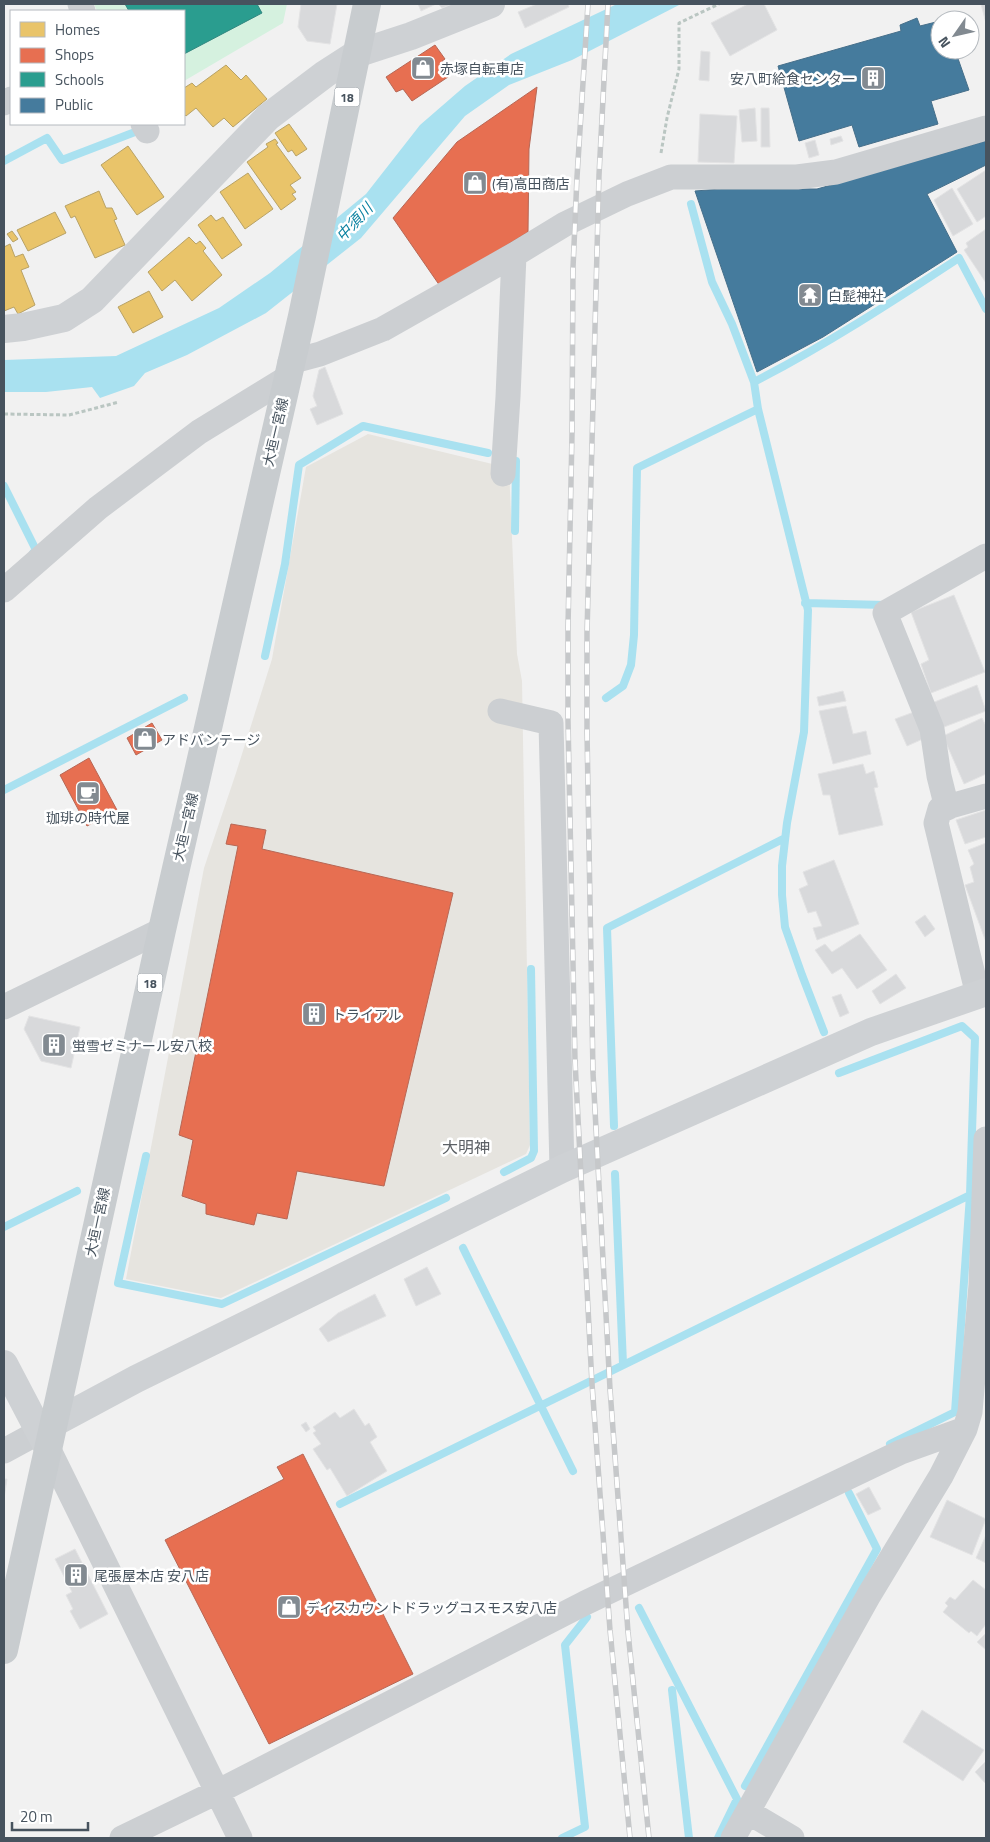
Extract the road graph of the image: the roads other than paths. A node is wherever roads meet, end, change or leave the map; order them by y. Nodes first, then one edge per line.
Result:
1 (367, 4) edge
2 (491, 4) edge
3 (356, 54) junction
4 (986, 128) edge
5 (514, 255) junction
6 (4, 329) edge
7 (289, 370) junction
8 (503, 474) dead end
9 (986, 556) edge
10 (4, 590) edge
11 (500, 710) dead end
12 (986, 796) edge
13 (947, 808) junction
14 (162, 930) junction
15 (982, 993) edge
16 (4, 1007) edge
17 (986, 1139) edge
18 (562, 1169) junction
19 (4, 1364) edge
20 (974, 1420) edge
21 (47, 1434) junction
22 (4, 1451) edge
23 (4, 1650) edge
24 (217, 1792) junction
25 (748, 1812) junction
26 (122, 1838) edge
27 (240, 1838) edge
28 (733, 1838) edge
29 (792, 1838) edge

1 - 3 main road, 大垣一宮線 / 18
2 - 3 street
3 - 6 street
3 - 7 main road, 大垣一宮線 / 18
4 - 5 street
5 - 7 street
5 - 8 street
7 - 10 street
7 - 14 main road, 大垣一宮線 / 18
9 - 13 street
11 - 18 street
12 - 13 street
13 - 15 street
14 - 16 street
14 - 21 main road, 大垣一宮線 / 18
15 - 18 street
17 - 20 street
18 - 21 street
19 - 21 street
20 - 24 street
20 - 25 street
21 - 22 street
21 - 23 main road, 大垣一宮線 / 18
21 - 24 street
24 - 26 street
24 - 27 street
25 - 28 street
25 - 29 street

